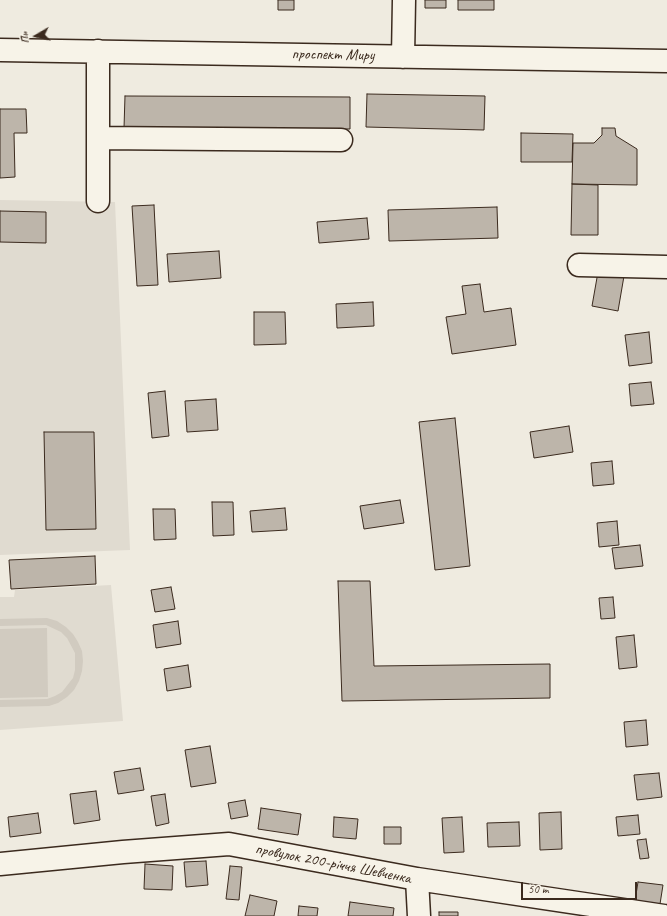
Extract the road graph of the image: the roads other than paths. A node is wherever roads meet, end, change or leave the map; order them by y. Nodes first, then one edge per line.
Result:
1 (404, 0) edge
2 (0, 50) edge
3 (98, 51) junction
4 (403, 57) junction
5 (667, 61) edge
6 (98, 138) junction
7 (341, 140) dead end
8 (98, 201) dead end
9 (579, 265) dead end
10 (667, 267) edge
11 (0, 864) edge
12 (417, 879) junction
13 (419, 916) edge
14 (664, 916) edge

1 - 4 street
2 - 3 street, проспект Миру
3 - 4 street, проспект Миру
3 - 6 street
4 - 5 street, проспект Миру
6 - 7 street
6 - 8 street
9 - 10 street
11 - 12 street, провулок 200-річчя Шевченка
12 - 13 street
12 - 14 street, провулок 200-річчя Шевченка

